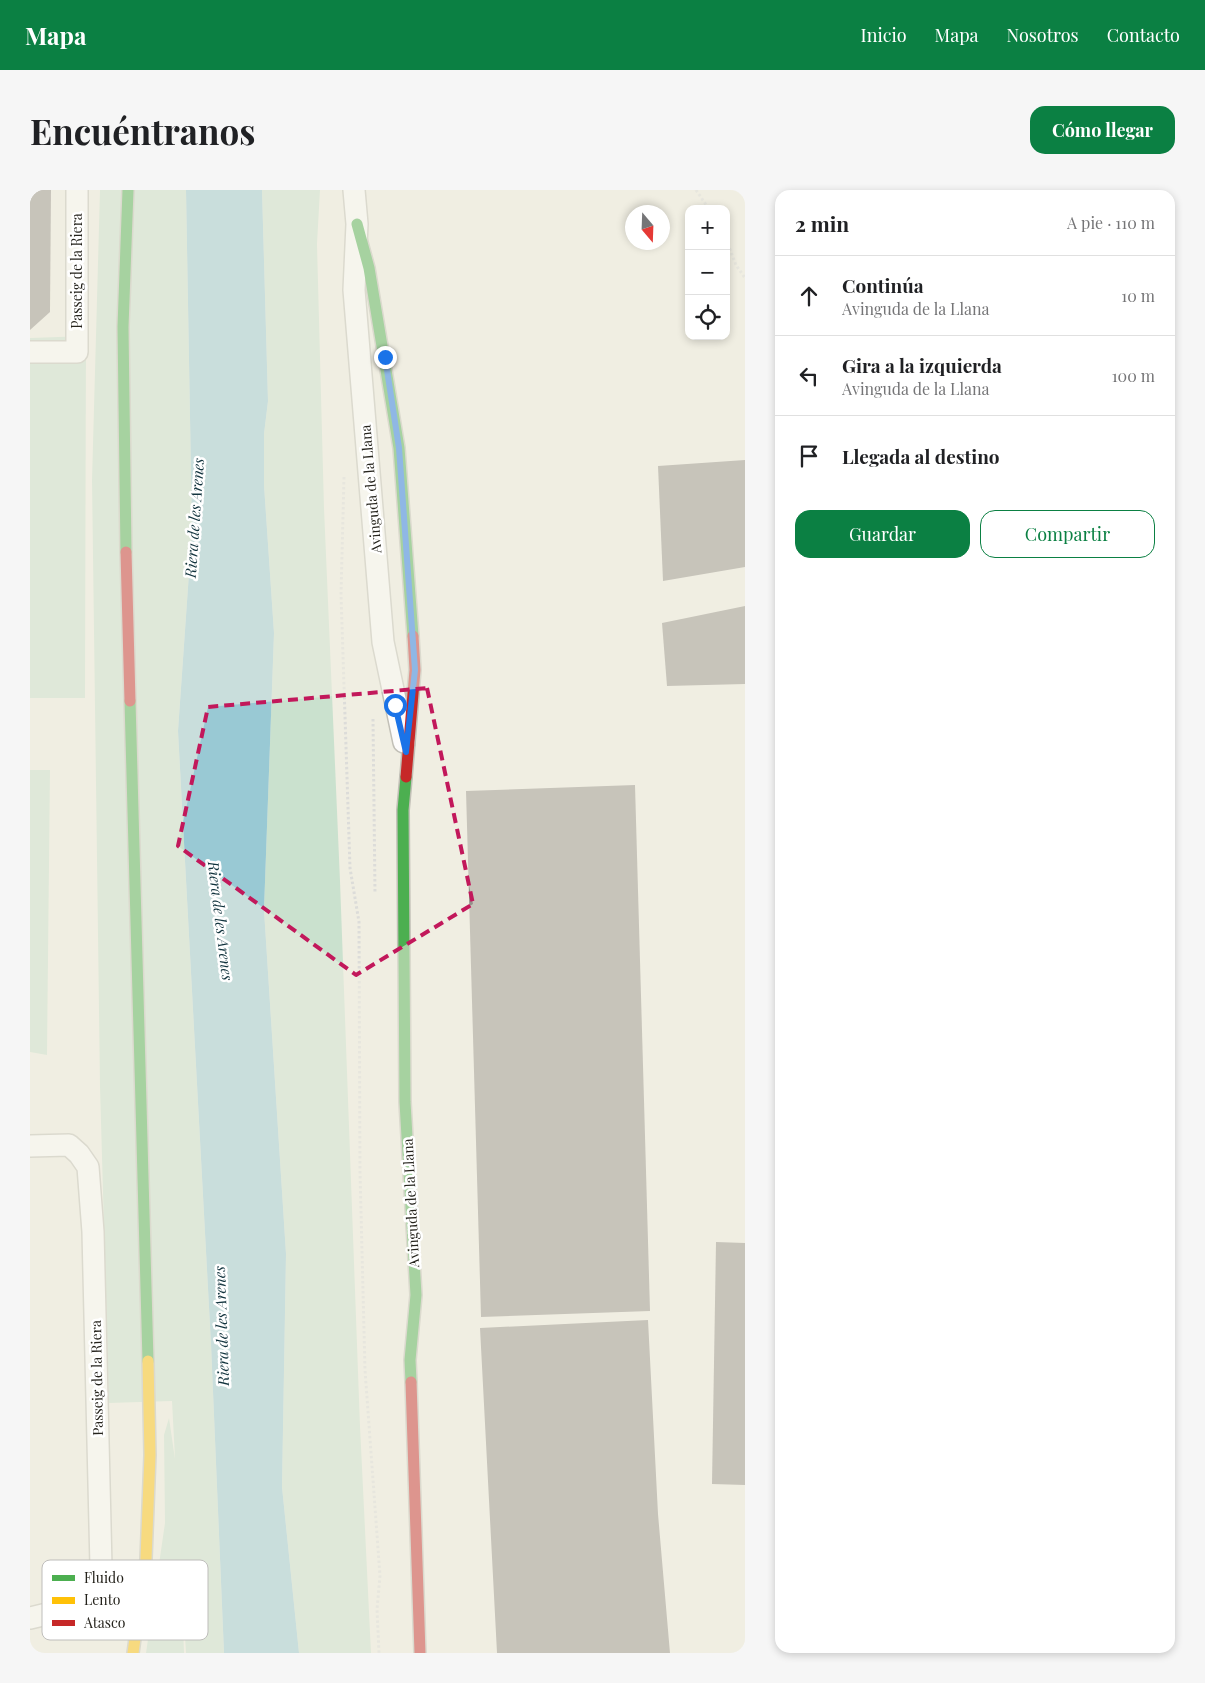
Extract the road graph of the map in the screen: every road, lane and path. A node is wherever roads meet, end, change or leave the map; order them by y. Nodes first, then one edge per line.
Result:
1 (77, 190) edge
2 (128, 190) edge
3 (354, 190) edge
4 (696, 190) edge
5 (706, 205) edge
6 (357, 224) junction
7 (730, 250) edge
8 (745, 278) edge
9 (30, 352) edge
10 (344, 506) dead end
11 (406, 752) junction
12 (30, 1146) edge
13 (101, 1560) edge
14 (146, 1560) edge
15 (135, 1640) edge
16 (133, 1653) edge
17 (379, 1653) edge
18 (420, 1653) edge

1 - 9 street, Passeig de la Riera
2 - 14 main road
3 - 6 street, Avinguda de la Llana
4 - 5 path
6 - 11 street, Avinguda de la Llana
6 - 11 main road, Avinguda de la Llana
7 - 8 path
10 - 17 path
11 - 18 main road, Avinguda de la Llana
12 - 13 street, Passeig de la Riera
15 - 16 main road

